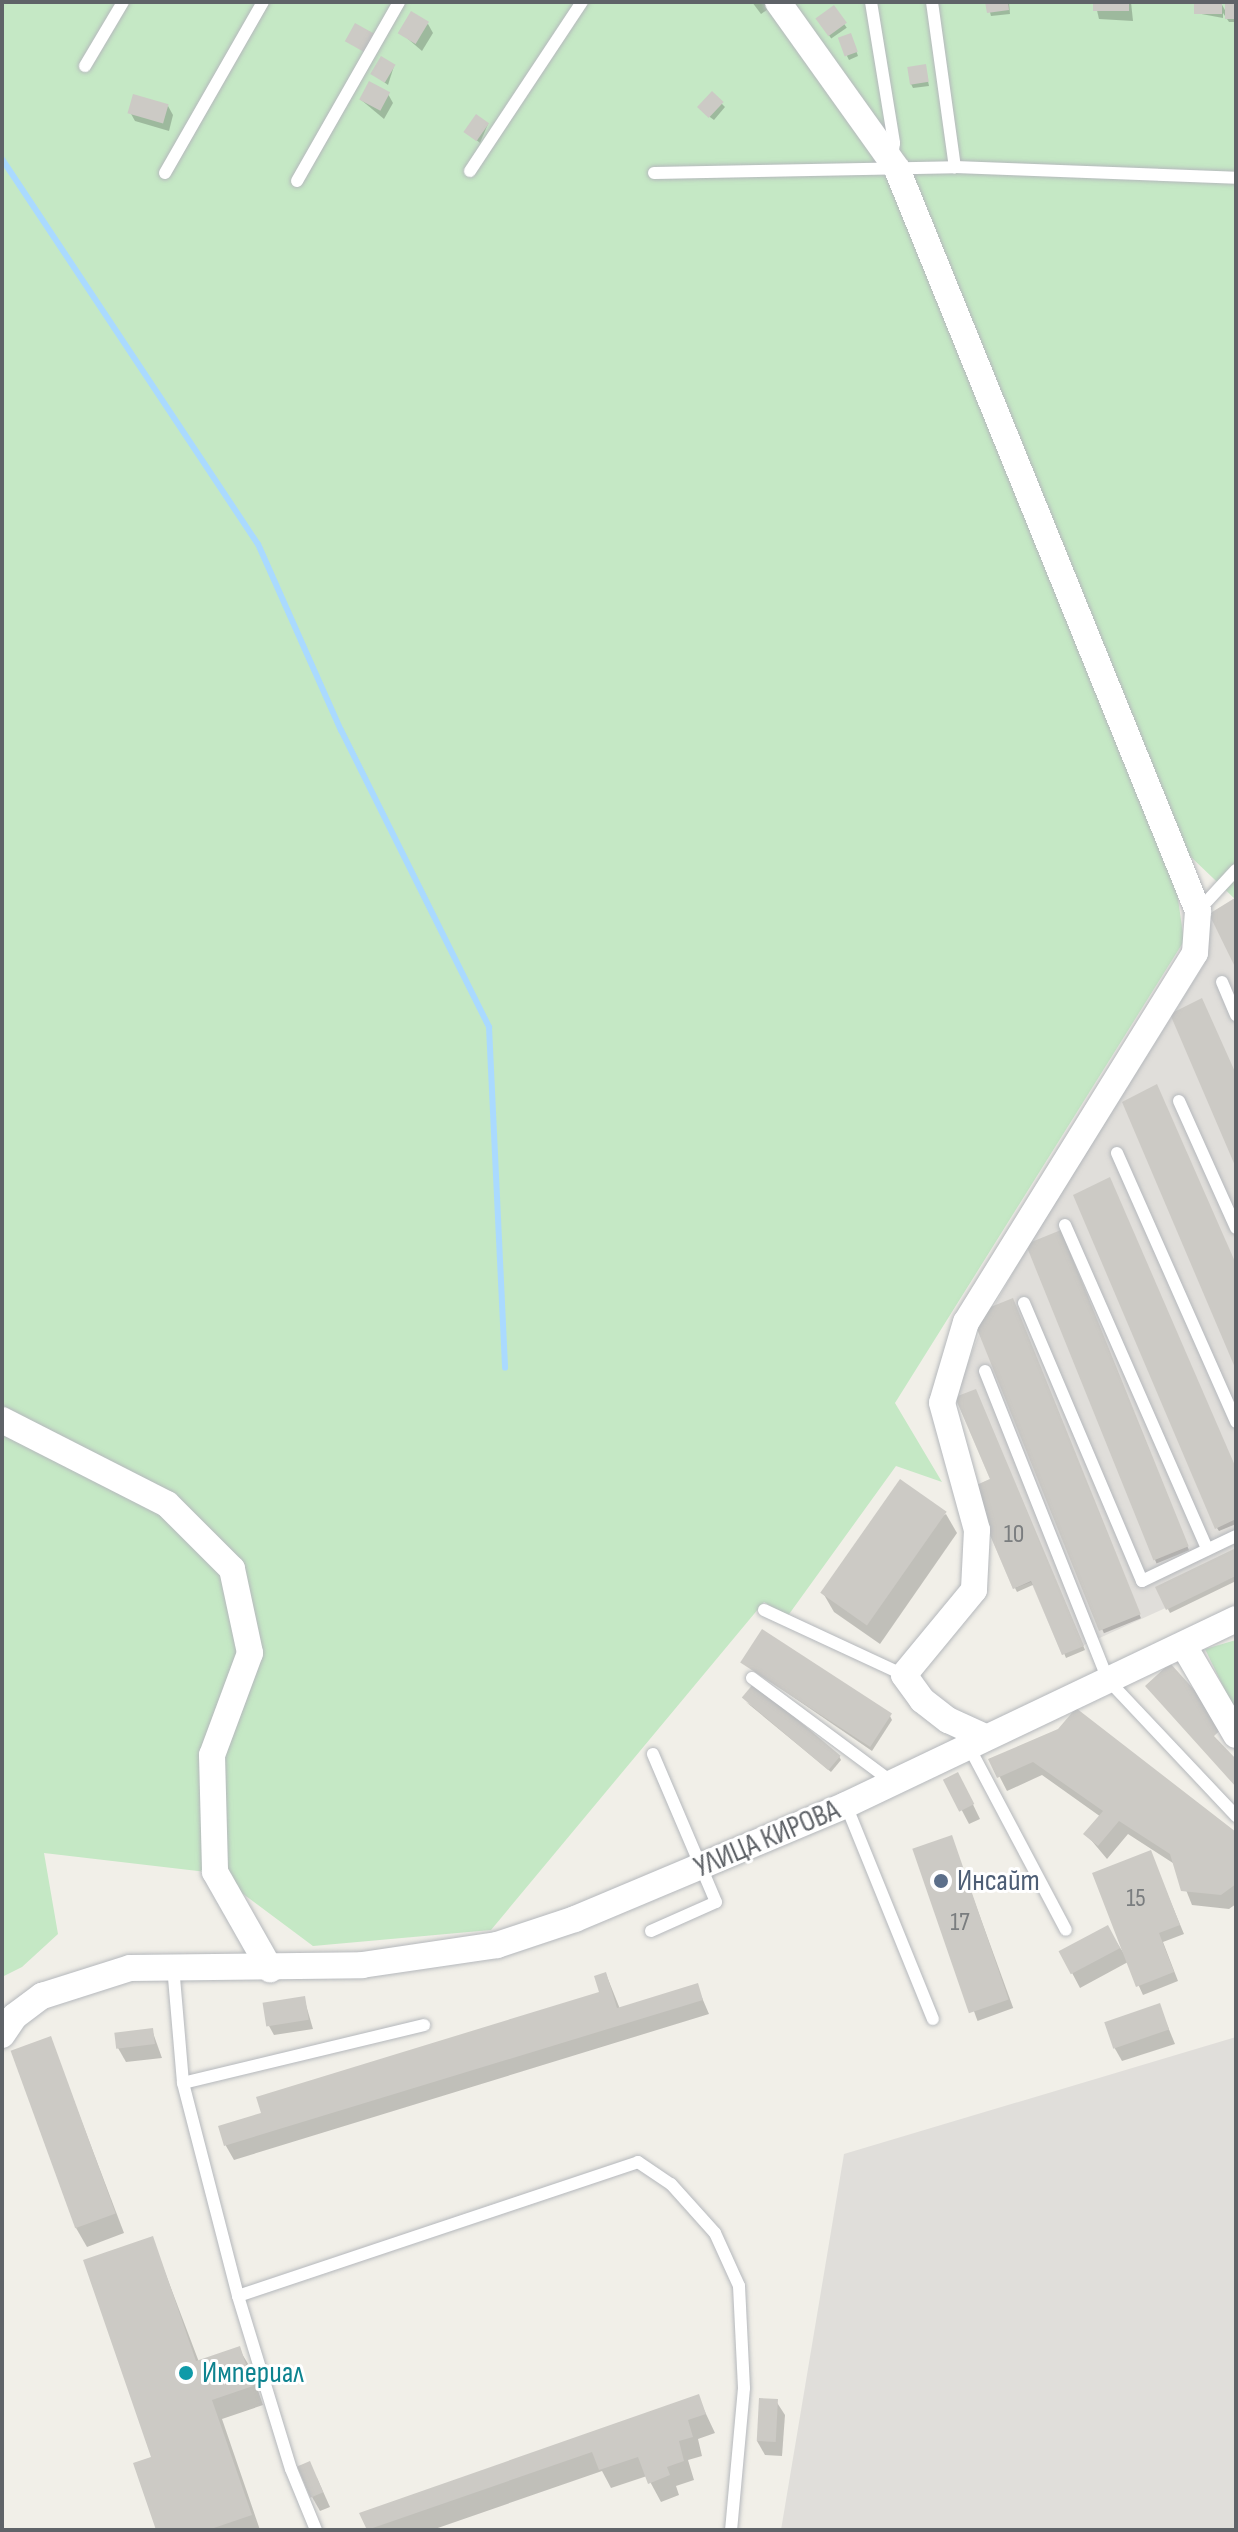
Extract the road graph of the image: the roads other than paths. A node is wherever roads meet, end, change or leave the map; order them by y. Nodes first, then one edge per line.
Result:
1 (123, 2) edge
2 (263, 2) edge
3 (399, 2) edge
4 (582, 2) edge
5 (778, 2) edge
6 (871, 2) edge
7 (932, 2) edge
8 (85, 66) dead end
9 (894, 164) junction
10 (955, 167) junction
11 (470, 171) dead end
12 (165, 173) dead end
13 (654, 173) dead end
14 (1236, 178) edge
15 (297, 181) dead end
16 (1236, 870) edge
17 (1198, 911) junction
18 (1222, 982) dead end
19 (1236, 1015) edge
20 (1179, 1101) dead end
21 (1117, 1153) dead end
22 (1065, 1225) dead end
23 (1236, 1228) edge
24 (1024, 1303) dead end
25 (985, 1371) dead end
26 (2, 1420) edge
27 (1236, 1422) edge
28 (1236, 1536) edge
29 (1207, 1549) junction
30 (764, 1610) dead end
31 (1236, 1619) edge
32 (1184, 1646) junction
33 (904, 1675) junction
34 (752, 1678) dead end
35 (1108, 1680) junction
36 (1236, 1735) edge
37 (976, 1741) junction
38 (653, 1754) dead end
39 (892, 1782) junction
40 (846, 1805) junction
41 (1236, 1816) edge
42 (703, 1867) junction
43 (1066, 1930) dead end
44 (651, 1931) dead end
45 (173, 1966) junction
46 (270, 1969) junction
47 (933, 2019) dead end
48 (424, 2025) dead end
49 (2, 2035) edge
50 (183, 2083) junction
51 (238, 2296) junction
52 (316, 2530) edge
53 (731, 2530) edge

1 - 8 lane
2 - 12 lane
3 - 15 lane
4 - 11 lane
5 - 9 street
6 - 9 lane
7 - 10 lane
9 - 10 lane
9 - 13 lane
9 - 17 street
10 - 14 lane
16 - 17 lane
17 - 33 street
18 - 19 lane
20 - 23 lane
21 - 27 lane
22 - 29 lane
24 - 29 lane
25 - 35 lane
26 - 46 street
28 - 29 lane
30 - 33 lane
31 - 32 street, УЛИЦА КИРОВА
32 - 35 street, УЛИЦА КИРОВА
32 - 36 street
33 - 37 street
34 - 39 lane
35 - 37 street, УЛИЦА КИРОВА
35 - 41 lane
37 - 39 street, УЛИЦА КИРОВА
37 - 43 lane
38 - 42 lane
39 - 40 street, УЛИЦА КИРОВА
40 - 42 street, УЛИЦА КИРОВА
40 - 47 lane
42 - 44 lane
42 - 46 street, УЛИЦА КИРОВА
45 - 46 street, УЛИЦА КИРОВА
45 - 49 street, УЛИЦА КИРОВА
45 - 50 lane
48 - 50 lane
50 - 51 lane
51 - 52 lane
51 - 53 lane

